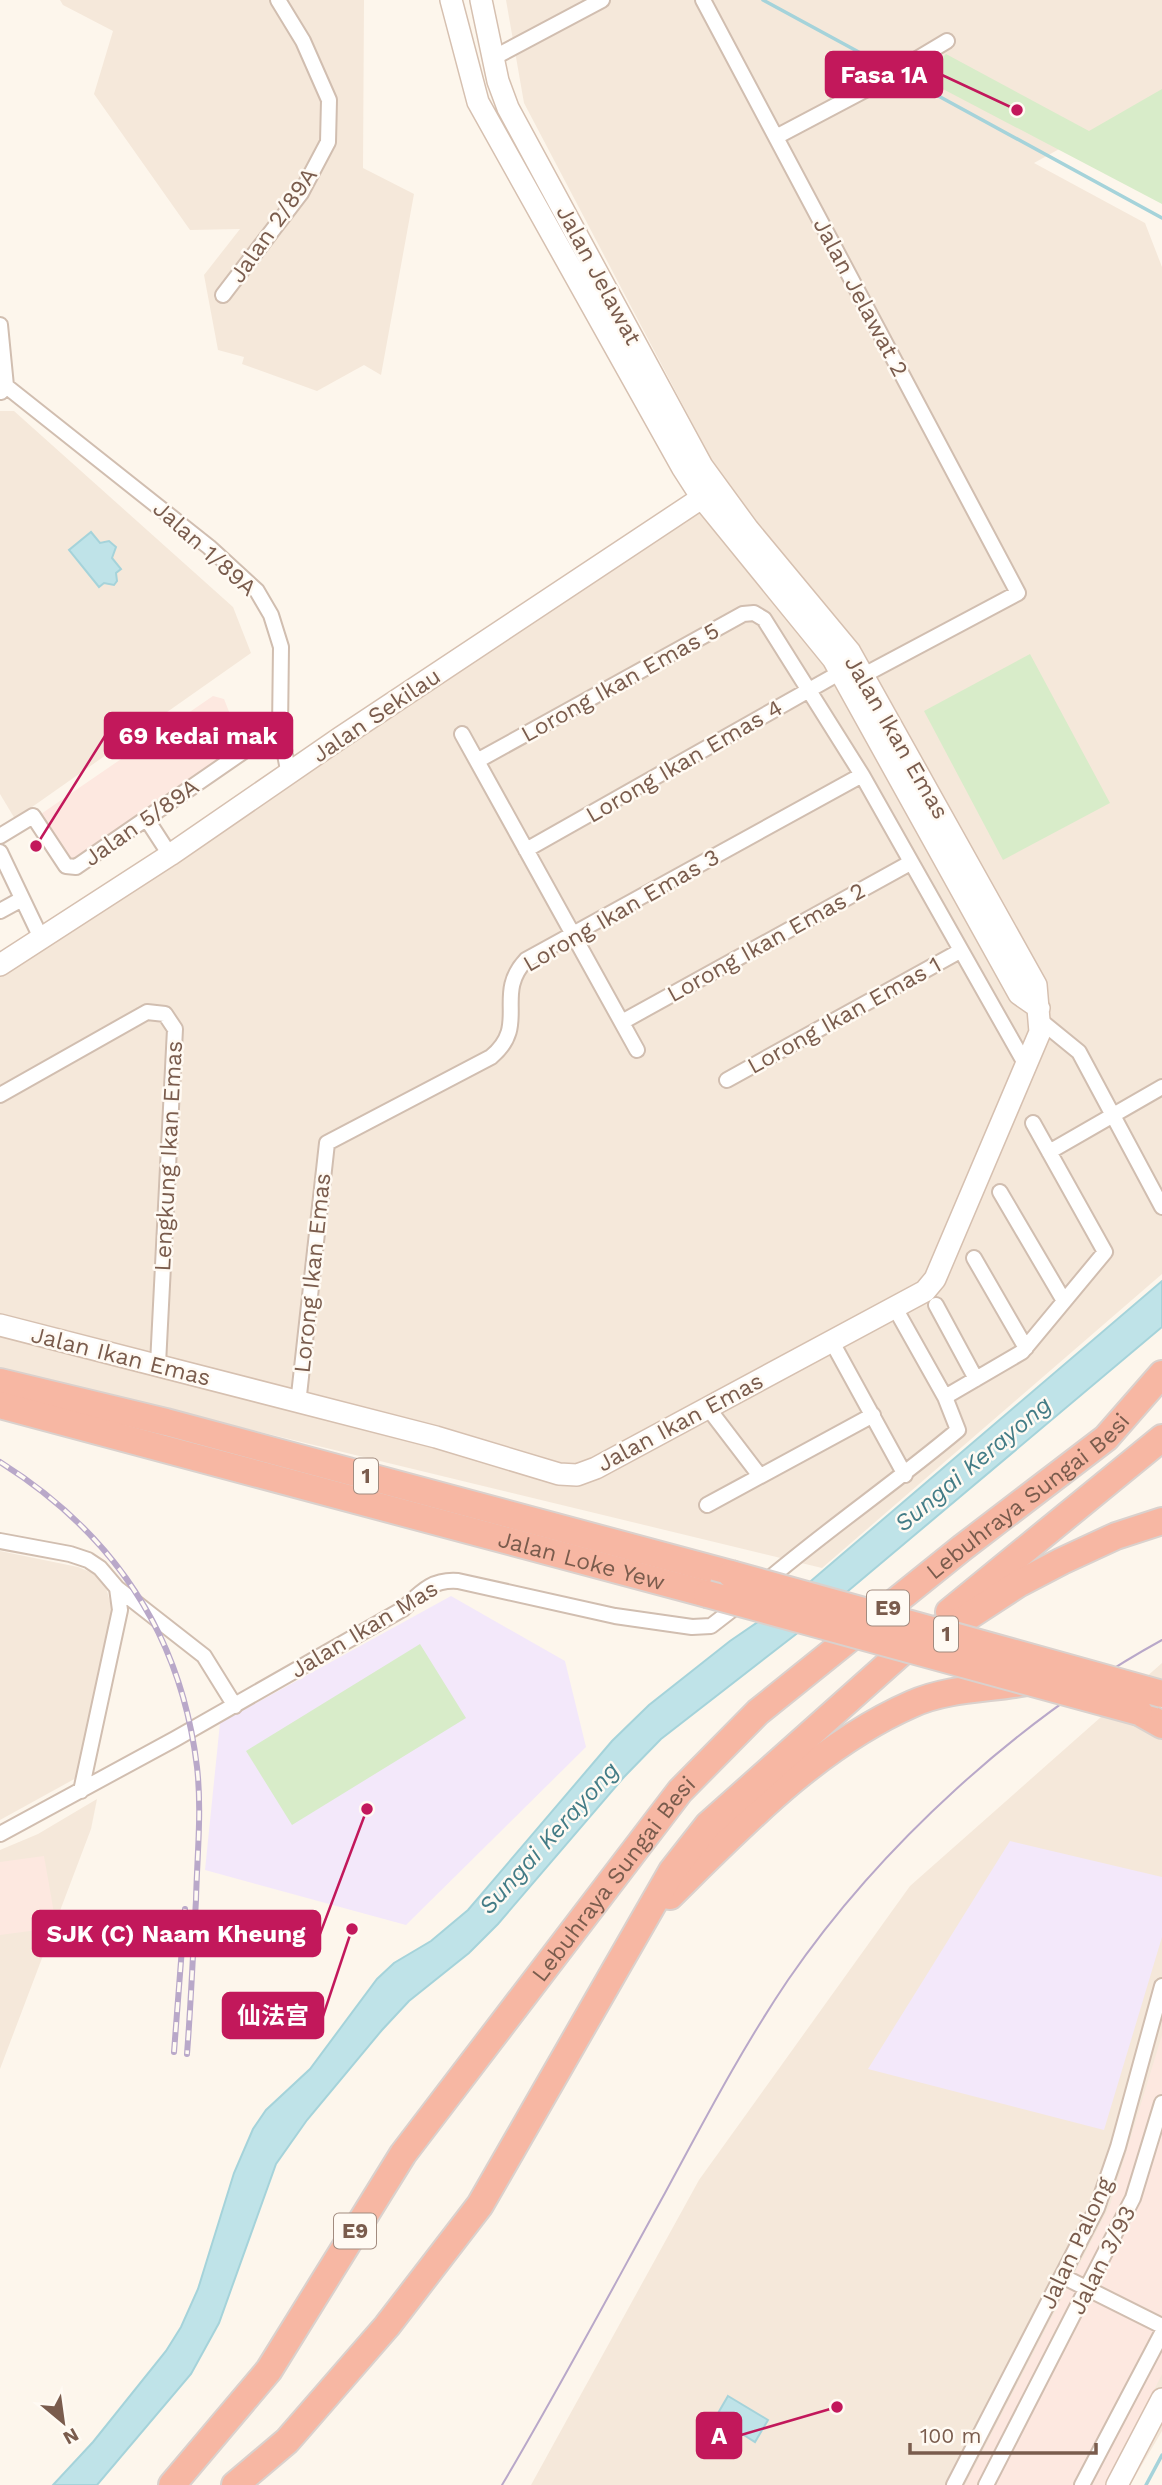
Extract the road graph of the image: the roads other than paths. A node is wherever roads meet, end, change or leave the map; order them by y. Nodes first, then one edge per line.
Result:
1 (278, 0) edge
2 (451, 0) edge
3 (481, 0) edge
4 (602, 0) edge
5 (703, 0) edge
6 (459, 39) junction
7 (947, 41) dead end
8 (493, 58) junction
9 (478, 102) junction
10 (776, 137) junction
11 (223, 295) dead end
12 (0, 325) edge
13 (3, 389) edge
14 (709, 493) junction
15 (841, 672) junction
16 (864, 675) junction
17 (809, 689) junction
18 (462, 734) dead end
19 (247, 749) dead end
20 (477, 761) junction
21 (289, 775) junction
22 (862, 775) junction
23 (146, 818) junction
24 (0, 836) edge
25 (526, 850) junction
26 (0, 852) edge
27 (170, 855) junction
28 (910, 863) junction
29 (22, 898) junction
30 (0, 911) edge
31 (573, 933) junction
32 (42, 940) junction
33 (960, 951) junction
34 (0, 965) edge
35 (1040, 1015) junction
36 (622, 1022) junction
37 (638, 1050) dead end
38 (1027, 1068) junction
39 (727, 1080) dead end
40 (1162, 1087) edge
41 (0, 1095) edge
42 (1113, 1114) junction
43 (1033, 1123) dead end
44 (327, 1143) joint
45 (1049, 1152) junction
46 (1000, 1192) dead end
47 (1162, 1207) edge
48 (974, 1258) dead end
49 (1064, 1301) junction
50 (936, 1305) dead end
51 (895, 1308) junction
52 (0, 1325) edge
53 (832, 1342) junction
54 (1026, 1348) junction
55 (158, 1364) junction
56 (1162, 1374) edge
57 (976, 1379) junction
58 (0, 1382) edge
59 (1162, 1395) edge
60 (945, 1397) junction
61 (298, 1404) junction
62 (0, 1405) edge
63 (708, 1408) junction
64 (873, 1415) junction
65 (1106, 1438) junction
66 (1162, 1438) edge
67 (905, 1475) junction
68 (760, 1476) junction
69 (707, 1505) dead end
70 (1162, 1521) edge
71 (0, 1541) edge
72 (117, 1588) junction
73 (920, 1636) junction
74 (1027, 1682) junction
75 (1162, 1694) edge
76 (235, 1706) junction
77 (1154, 1718) edge
78 (81, 1791) junction
79 (0, 1834) edge
80 (639, 1926) junction
81 (1162, 1986) edge
82 (1162, 2103) edge
83 (1062, 2276) junction
84 (1088, 2289) junction
85 (1162, 2326) edge
86 (1162, 2333) edge
87 (1162, 2399) edge
88 (190, 2465) junction
89 (154, 2485) edge
90 (172, 2485) edge
91 (235, 2485) edge
92 (954, 2485) edge
93 (986, 2485) edge
94 (1082, 2485) edge
95 (1117, 2485) edge

1 - 11 street, Jalan 2/89A
2 - 6 street, Jalan Jelawat
3 - 8 street, Jalan Jelawat
4 - 8 street
5 - 10 street, Jalan Jelawat 2
6 - 8 street
6 - 9 street, Jalan Jelawat
7 - 10 street
8 - 9 street
8 - 14 street, Jalan Jelawat
9 - 14 street, Jalan Jelawat
10 - 16 street, Jalan Jelawat 2
12 - 13 street
13 - 21 street, Jalan 1/89A
14 - 15 street, Jalan Ikan Emas
14 - 16 street, Jalan Ikan Emas
14 - 21 street, Jalan Sekilau
15 - 16 street
15 - 17 street, Lorong Ikan Emas 4
15 - 35 street, Jalan Ikan Emas
16 - 35 street, Jalan Ikan Emas
17 - 20 street, Lorong Ikan Emas 5
17 - 22 street
17 - 25 street, Lorong Ikan Emas 4
18 - 20 street
19 - 23 street, Jalan 5/89A
20 - 25 street
21 - 27 street, Jalan Sekilau
22 - 28 street
22 - 31 street, Lorong Ikan Emas 3
23 - 24 street, Jalan 5/89A
23 - 27 street
25 - 31 street
26 - 29 street
27 - 32 street, Jalan Sekilau
28 - 33 street
28 - 36 street, Lorong Ikan Emas 2
29 - 30 street
29 - 32 street
31 - 36 street
31 - 44 street, Lorong Ikan Emas 3
32 - 34 street, Jalan Sekilau
33 - 38 street
33 - 39 street, Lorong Ikan Emas 1
35 - 38 street, Jalan Ikan Emas
35 - 42 street
36 - 37 street
38 - 51 street, Jalan Ikan Emas
40 - 42 street
41 - 55 street, Lengkung Ikan Emas
42 - 45 street
42 - 47 street
43 - 45 street
44 - 61 street, Lorong Ikan Emas
45 - 49 street
46 - 49 street
48 - 54 street
49 - 54 street
50 - 57 street
51 - 53 street, Jalan Ikan Emas
51 - 60 street
52 - 55 street, Jalan Ikan Emas
53 - 63 street, Jalan Ikan Emas
53 - 64 street
54 - 57 street
55 - 61 street, Jalan Ikan Emas
56 - 65 highway, Lebuhraya Sungai Besi / E9
57 - 60 street
58 - 75 highway, Jalan Loke Yew / 1, bridge
59 - 65 highway
60 - 67 street, Jalan Ikan Mas
61 - 63 street, Jalan Ikan Emas
62 - 74 highway, Jalan Loke Yew / 1, bridge
63 - 68 street
64 - 67 street
64 - 68 street
65 - 88 highway, Lebuhraya Sungai Besi / E9
66 - 73 highway
67 - 76 street, Jalan Ikan Mas
68 - 69 street
70 - 73 highway, Lebuhraya Sungai Besi / E9
71 - 72 street
72 - 76 street
72 - 78 street
73 - 80 highway, Lebuhraya Sungai Besi / E9
74 - 77 highway, Jalan Loke Yew / 1, bridge
74 - 80 highway
76 - 78 street, Jalan Ikan Mas
78 - 79 street, Jalan Ikan Mas
80 - 91 highway, Lebuhraya Sungai Besi / E9
81 - 83 street, Jalan Palong
82 - 84 street, Jalan 3/93
83 - 84 street
83 - 92 street, Jalan Palong
84 - 85 street
84 - 93 street, Jalan 3/93
86 - 94 street
87 - 95 street
88 - 89 highway
88 - 90 highway, Lebuhraya Sungai Besi / E9

